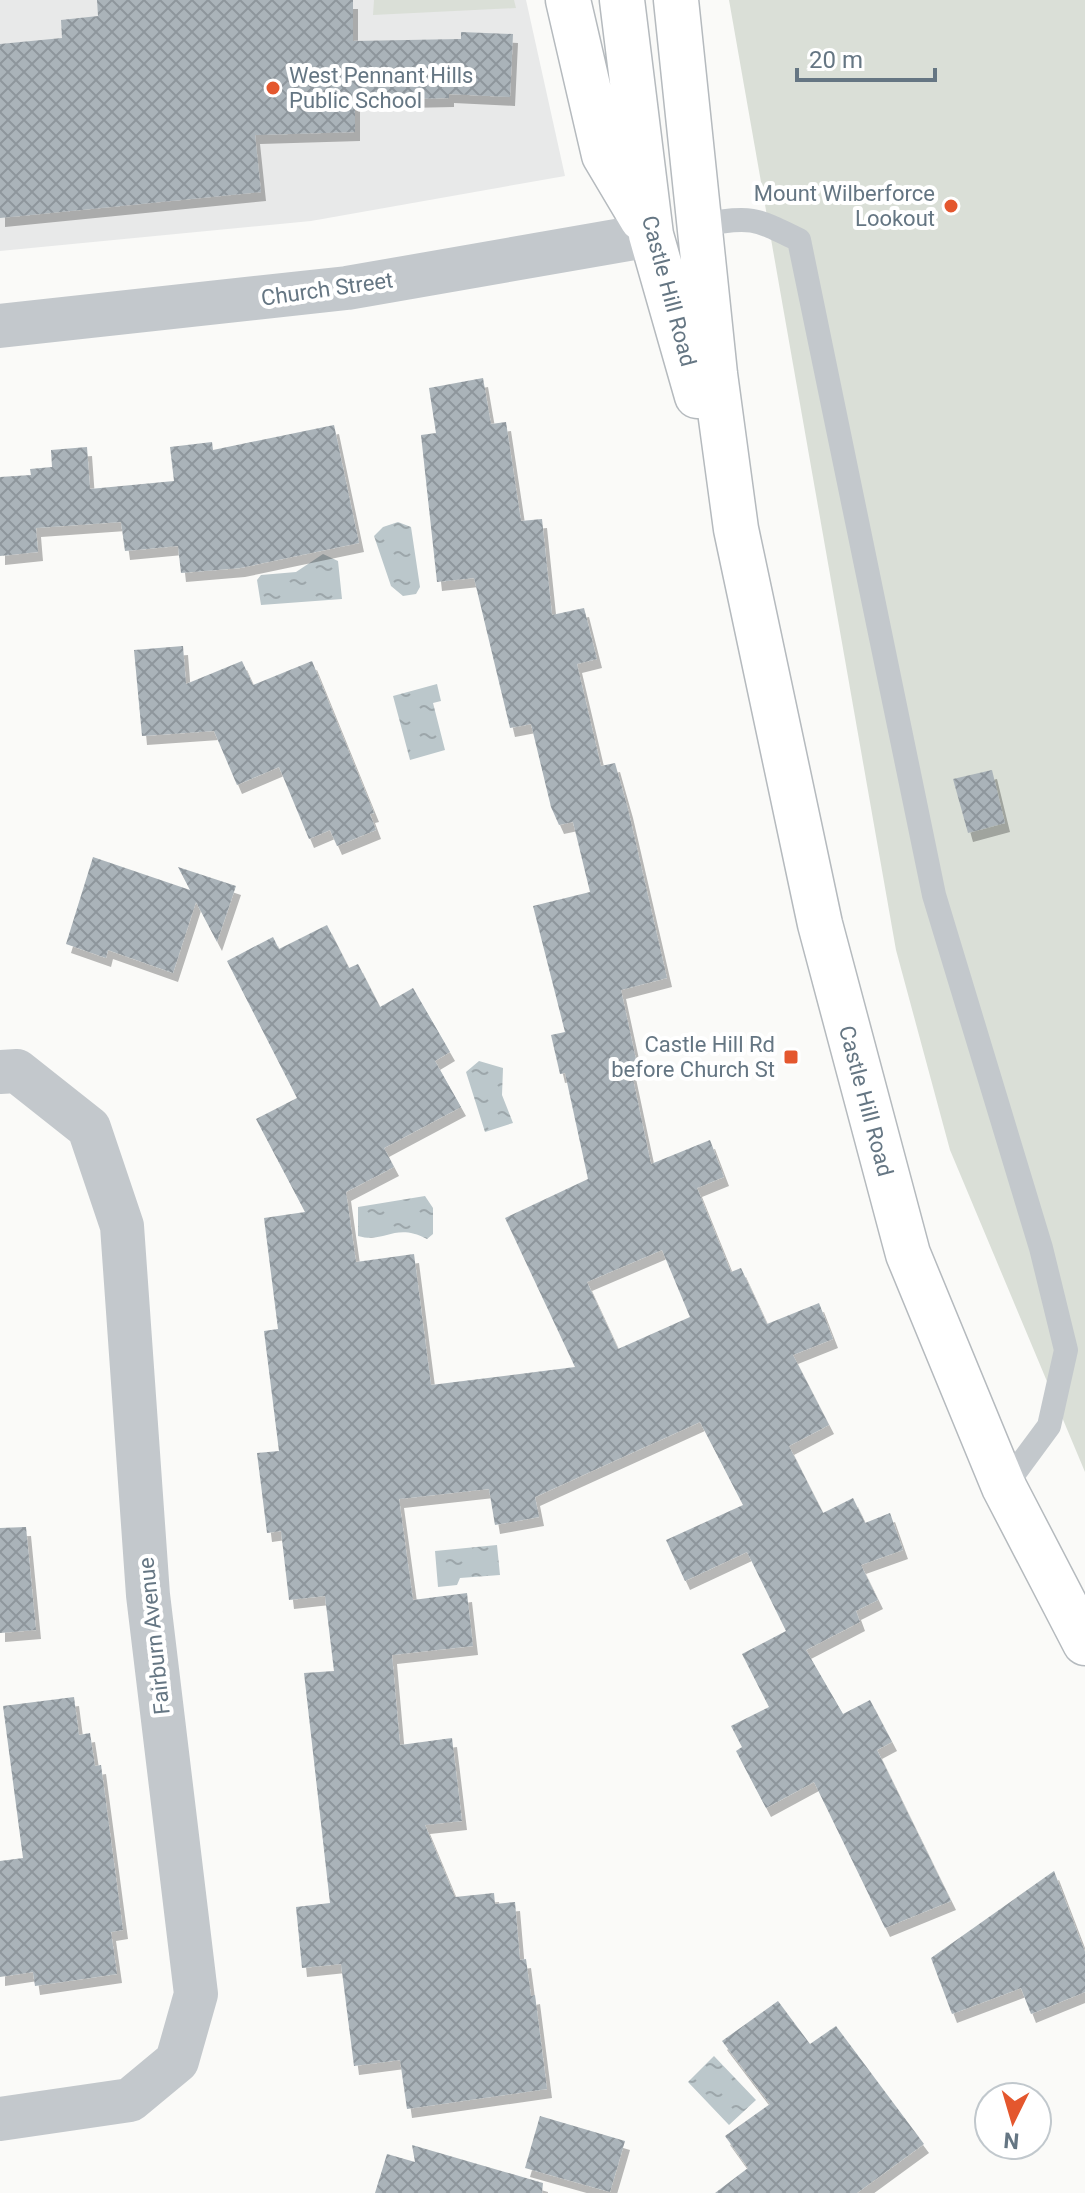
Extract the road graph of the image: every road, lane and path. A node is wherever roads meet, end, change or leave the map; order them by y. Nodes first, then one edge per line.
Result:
1 (568, 0) edge
2 (622, 0) edge
3 (676, 0) edge
4 (699, 225) junction
5 (651, 235) junction
6 (0, 326) edge
7 (736, 529) junction
8 (0, 1072) edge
9 (1004, 1487) junction
10 (1085, 1643) edge
11 (0, 2119) edge

1 - 5 main road
2 - 5 main road, Castle Hill Road
3 - 4 main road, Castle Hill Road
4 - 5 main road
4 - 7 main road, Castle Hill Road
4 - 9 lane
5 - 6 street, Church Street
5 - 7 main road, Castle Hill Road
7 - 9 main road, Castle Hill Road
8 - 11 street, Fairburn Avenue
9 - 10 main road, Castle Hill Road

